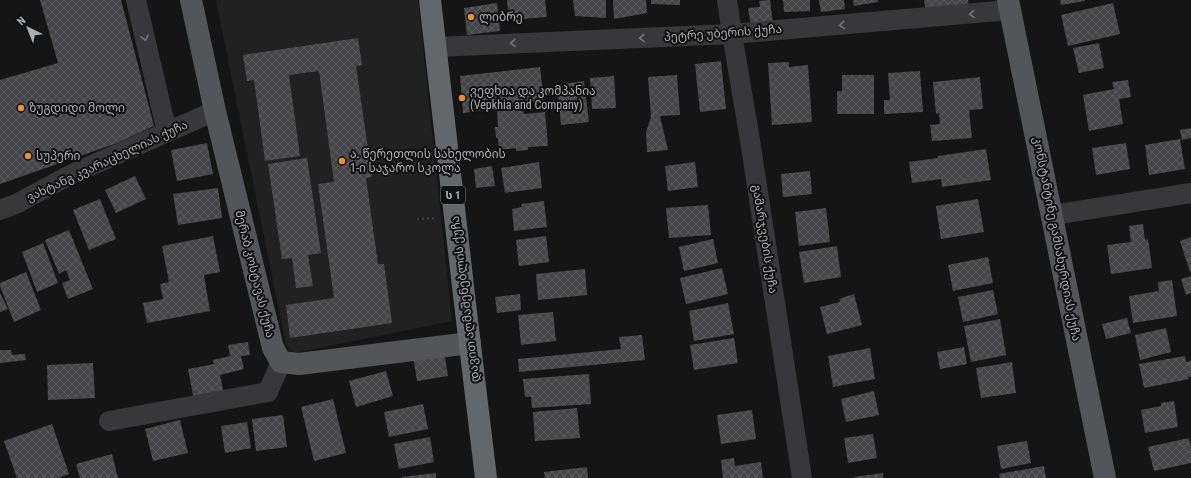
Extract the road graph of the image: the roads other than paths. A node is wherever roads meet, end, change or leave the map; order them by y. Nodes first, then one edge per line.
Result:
1 (136, 0) edge
2 (191, 0) edge
3 (430, 0) edge
4 (727, 0) edge
5 (1009, 5) edge
6 (732, 34) junction
7 (436, 47) junction
8 (215, 111) junction
9 (167, 132) junction
10 (72, 174) junction
11 (1191, 193) edge
12 (0, 197) edge
13 (0, 210) edge
14 (1052, 215) junction
15 (470, 343) junction
16 (281, 362) junction
17 (109, 421) dead end
18 (486, 478) edge
19 (802, 478) edge
20 (1105, 478) edge

1 -> 9 street
2 - 8 main road, მერაბ კოსტავას ქუჩა
3 - 7 highway, დავით აღმაშენებლის ქუჩა / ს 1
4 - 6 street, გამარჯვების ქუჩა
5 -> 6 street, პეტრე უბერის ქუჩა
5 - 14 main road, კონსტანტინე გამსახურდიას ქუჩა
6 -> 7 street, პეტრე უბერის ქუჩა
6 - 19 street, გამარჯვების ქუჩა
7 - 15 highway, დავით აღმაშენებლის ქუჩა / ს 1
8 - 9 street, ვახტანგ კვარაცხელიას ქუჩა
8 - 16 main road, მერაბ კოსტავას ქუჩა
9 - 10 street, ვახტანგ კვარაცხელიას ქუჩა
10 - 12 street
10 - 13 street, ვახტანგ კვარაცხელიას ქუჩა
11 - 14 street
14 - 20 main road, კონსტანტინე გამსახურდიას ქუჩა
15 - 16 main road
15 - 18 highway, დავით აღმაშენებლის ქუჩა / ს 1
16 - 17 street

